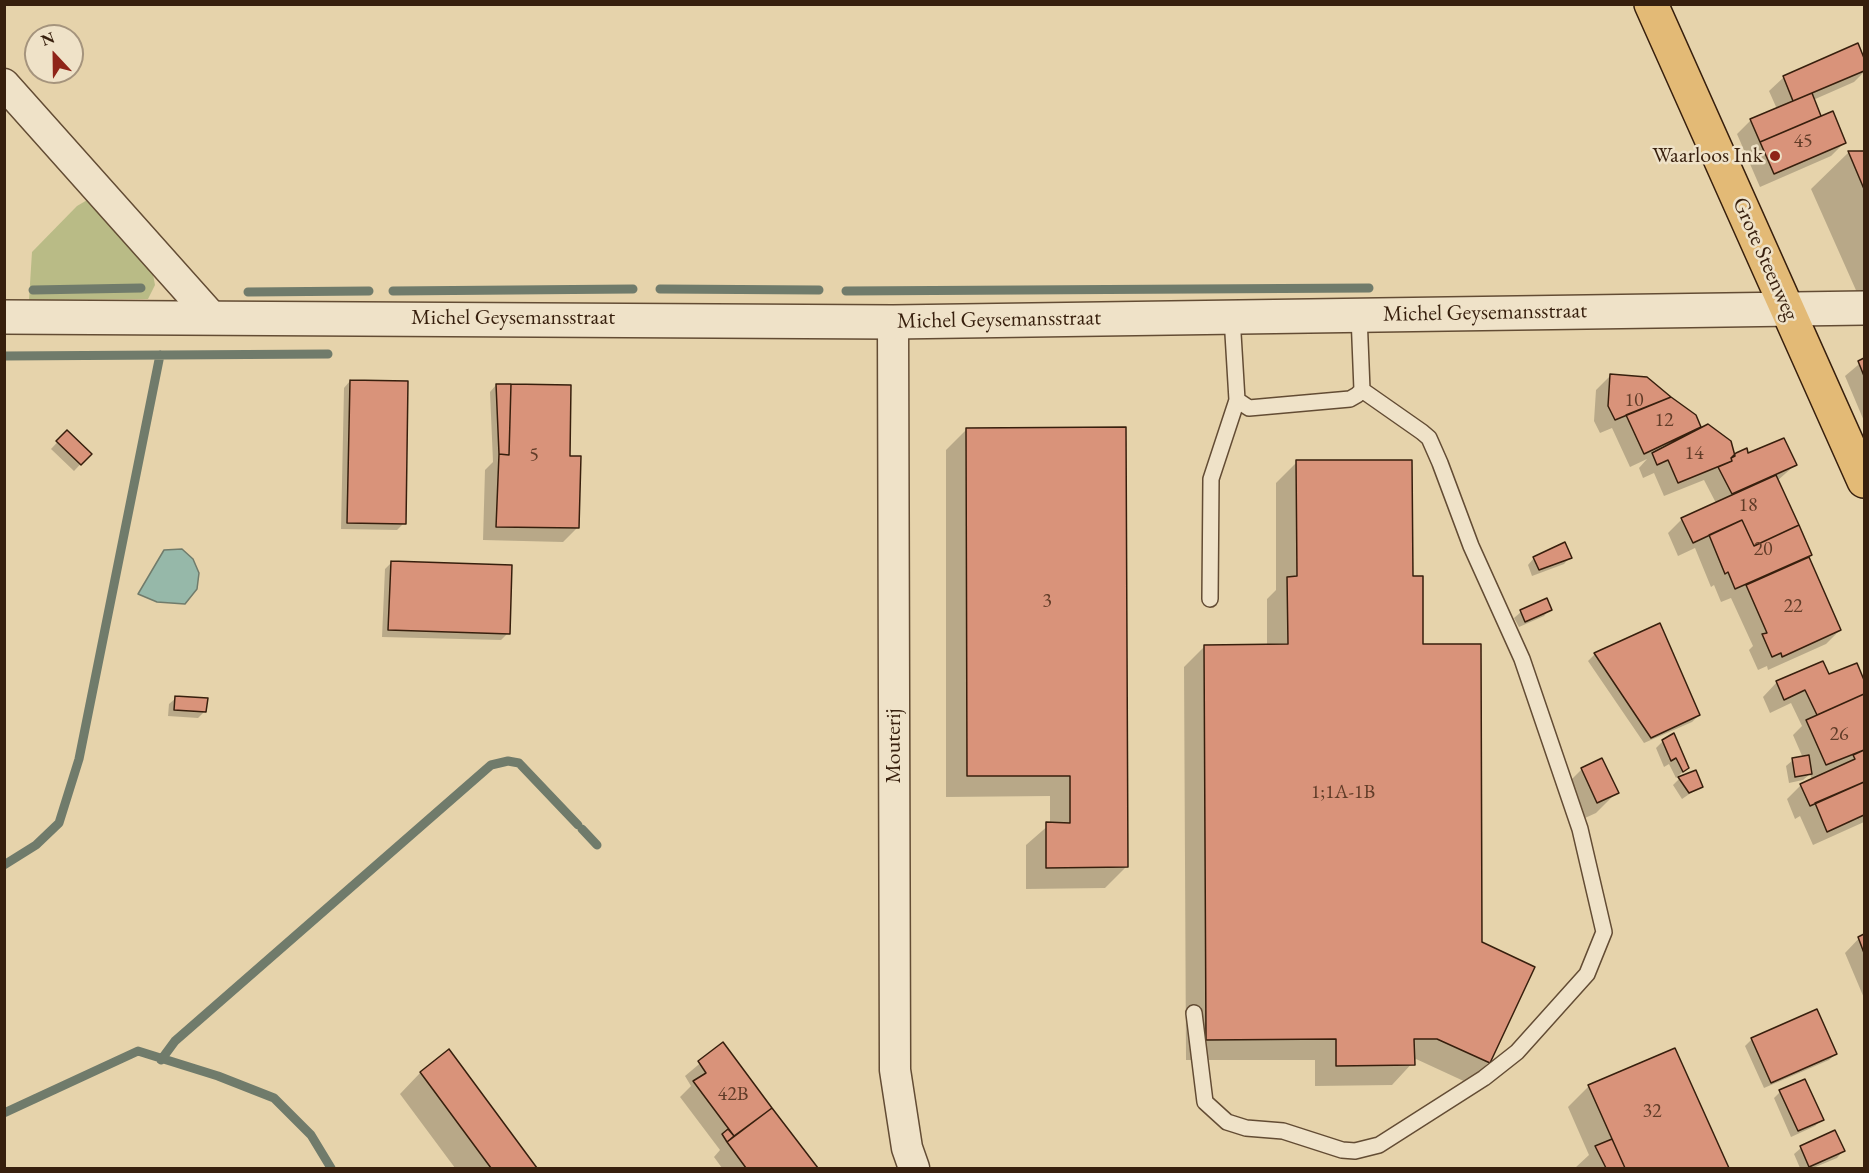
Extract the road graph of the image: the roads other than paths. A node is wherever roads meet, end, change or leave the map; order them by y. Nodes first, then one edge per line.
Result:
1 (1651, 4) edge
2 (4, 84) edge
3 (1864, 308) edge
4 (1786, 309) junction
5 (1359, 315) junction
6 (4, 316) edge
7 (211, 316) junction
8 (1232, 317) junction
9 (893, 322) junction
10 (1362, 390) junction
11 (1237, 400) junction
12 (1864, 481) edge
13 (1210, 599) dead end
14 (1194, 1013) dead end
15 (914, 1168) edge

1 - 4 main road, Grote Steenweg
2 - 7 street
3 - 4 street, Michel Geysemansstraat
4 - 5 street, Michel Geysemansstraat
4 - 12 main road, Grote Steenweg
5 - 8 street, Michel Geysemansstraat
5 - 10 lane
6 - 7 street, Michel Geysemansstraat
7 - 9 street, Michel Geysemansstraat
8 - 9 street, Michel Geysemansstraat
8 - 11 lane
9 - 15 street, Mouterij
10 - 11 lane
10 - 14 lane
11 - 13 lane

